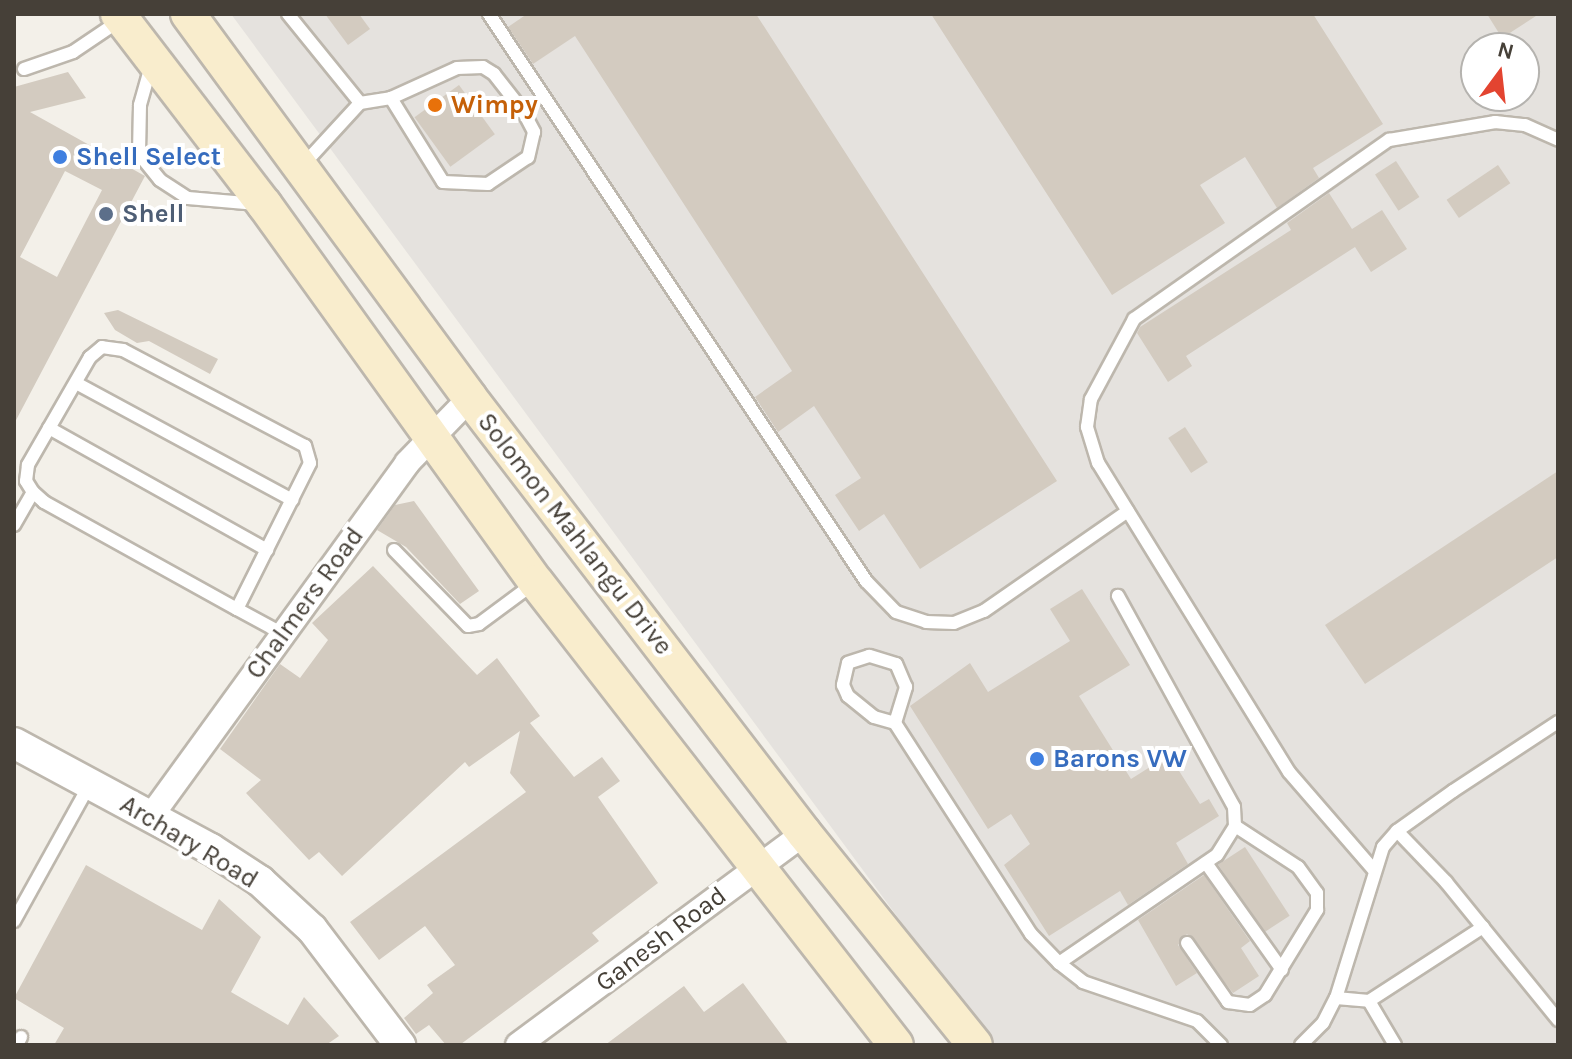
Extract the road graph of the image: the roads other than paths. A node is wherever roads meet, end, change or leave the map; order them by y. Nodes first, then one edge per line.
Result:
1 (188, 14) edge
2 (288, 14) edge
3 (489, 14) edge
4 (120, 16) edge
5 (153, 60) junction
6 (24, 69) dead end
7 (391, 98) junction
8 (360, 103) junction
9 (1558, 140) edge
10 (303, 165) junction
11 (264, 204) junction
12 (76, 383) junction
13 (470, 398) junction
14 (49, 428) junction
15 (429, 437) junction
16 (33, 492) junction
17 (292, 500) junction
18 (1128, 511) junction
19 (14, 525) edge
20 (267, 550) junction
21 (394, 550) dead end
22 (536, 582) junction
23 (1118, 596) dead end
24 (237, 609) junction
25 (283, 634) junction
26 (1558, 722) edge
27 (895, 723) junction
28 (14, 743) edge
29 (90, 784) junction
30 (151, 816) junction
31 (1235, 826) junction
32 (1397, 831) junction
33 (804, 833) junction
34 (1206, 863) junction
35 (759, 864) junction
36 (1373, 869) junction
37 (14, 921) edge
38 (1483, 927) junction
39 (1187, 943) dead end
40 (1059, 963) junction
41 (1282, 970) junction
42 (1336, 998) junction
43 (1369, 1001) junction
44 (1558, 1020) edge
45 (400, 1045) edge
46 (518, 1045) edge
47 (896, 1045) edge
48 (975, 1045) edge
49 (1221, 1045) edge
50 (1301, 1045) edge
51 (1395, 1045) edge

1 - 10 main road, Solomon Mahlangu Drive
2 - 8 lane
3 - 18 lane
4 - 5 main road
4 - 6 lane
5 - 11 main road
5 - 11 lane
7 - 7 lane
7 - 8 lane
8 - 10 lane
9 - 18 lane
10 - 13 main road, Solomon Mahlangu Drive
11 - 15 main road
12 - 14 lane
12 - 17 lane
12 - 17 lane
13 - 15 street, Chalmers Road
13 - 33 main road, Solomon Mahlangu Drive
14 - 16 lane
14 - 20 lane
15 - 22 main road
15 - 25 street, Chalmers Road
16 - 19 lane
16 - 24 lane
17 - 20 lane
18 - 36 lane
20 - 24 lane
21 - 22 lane
22 - 35 main road
23 - 31 lane
24 - 25 lane
25 - 30 street, Chalmers Road
26 - 32 lane
27 - 27 lane
27 - 40 lane
28 - 29 street, Archary Road
29 - 30 street, Archary Road
29 - 37 lane
30 - 45 street, Archary Road
31 - 34 lane
31 - 41 lane
32 - 36 lane
32 - 38 lane
33 - 35 street, Ganesh Road
33 - 48 main road, Solomon Mahlangu Drive
34 - 40 lane
34 - 41 lane
35 - 46 street, Ganesh Road
35 - 47 main road
36 - 42 lane
38 - 43 lane
38 - 44 lane
39 - 41 lane
40 - 49 lane
42 - 43 lane
42 - 50 lane
43 - 51 lane

